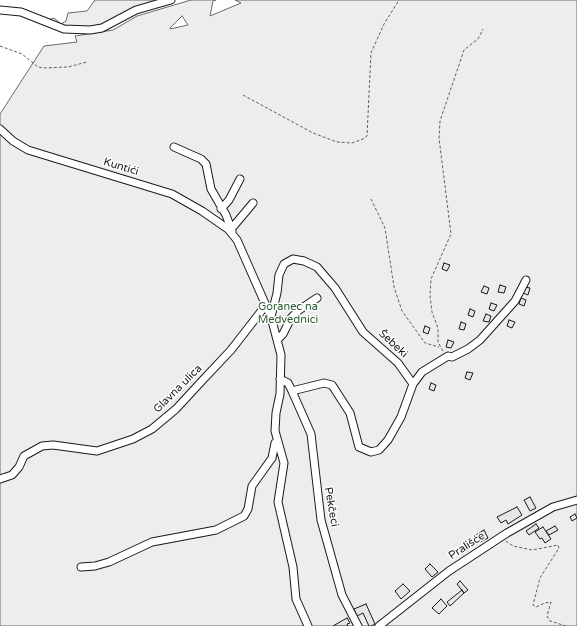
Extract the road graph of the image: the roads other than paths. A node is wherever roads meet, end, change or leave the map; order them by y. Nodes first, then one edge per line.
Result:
1 (171, 0) edge
2 (0, 10) edge
3 (0, 129) edge
4 (174, 147) dead end
5 (240, 179) dead end
6 (253, 204) dead end
7 (221, 208) junction
8 (232, 231) junction
9 (526, 280) dead end
10 (317, 298) dead end
11 (266, 305) junction
12 (271, 317) junction
13 (278, 339) junction
14 (280, 379) junction
15 (413, 384) junction
16 (292, 391) junction
17 (278, 442) junction
18 (0, 479) edge
19 (577, 500) edge
20 (81, 567) dead end
21 (308, 626) edge
22 (358, 626) edge
23 (379, 626) edge

1 - 2 street
3 - 8 street, Kuntići
4 - 7 street, Kuntići
5 - 7 street
6 - 8 street
7 - 8 street, Kuntići
8 - 11 street, Kuntići
9 - 15 street
10 - 13 street
11 - 12 street, Kuntići
11 - 18 street, Glavna ulica
12 - 13 street
12 - 15 street, Šebeki
13 - 14 street
14 - 16 street, Pekčeci
14 - 17 street
15 - 16 street
16 - 22 street, Pekčeci
17 - 20 street
17 - 21 street
19 - 23 street, Prališće

